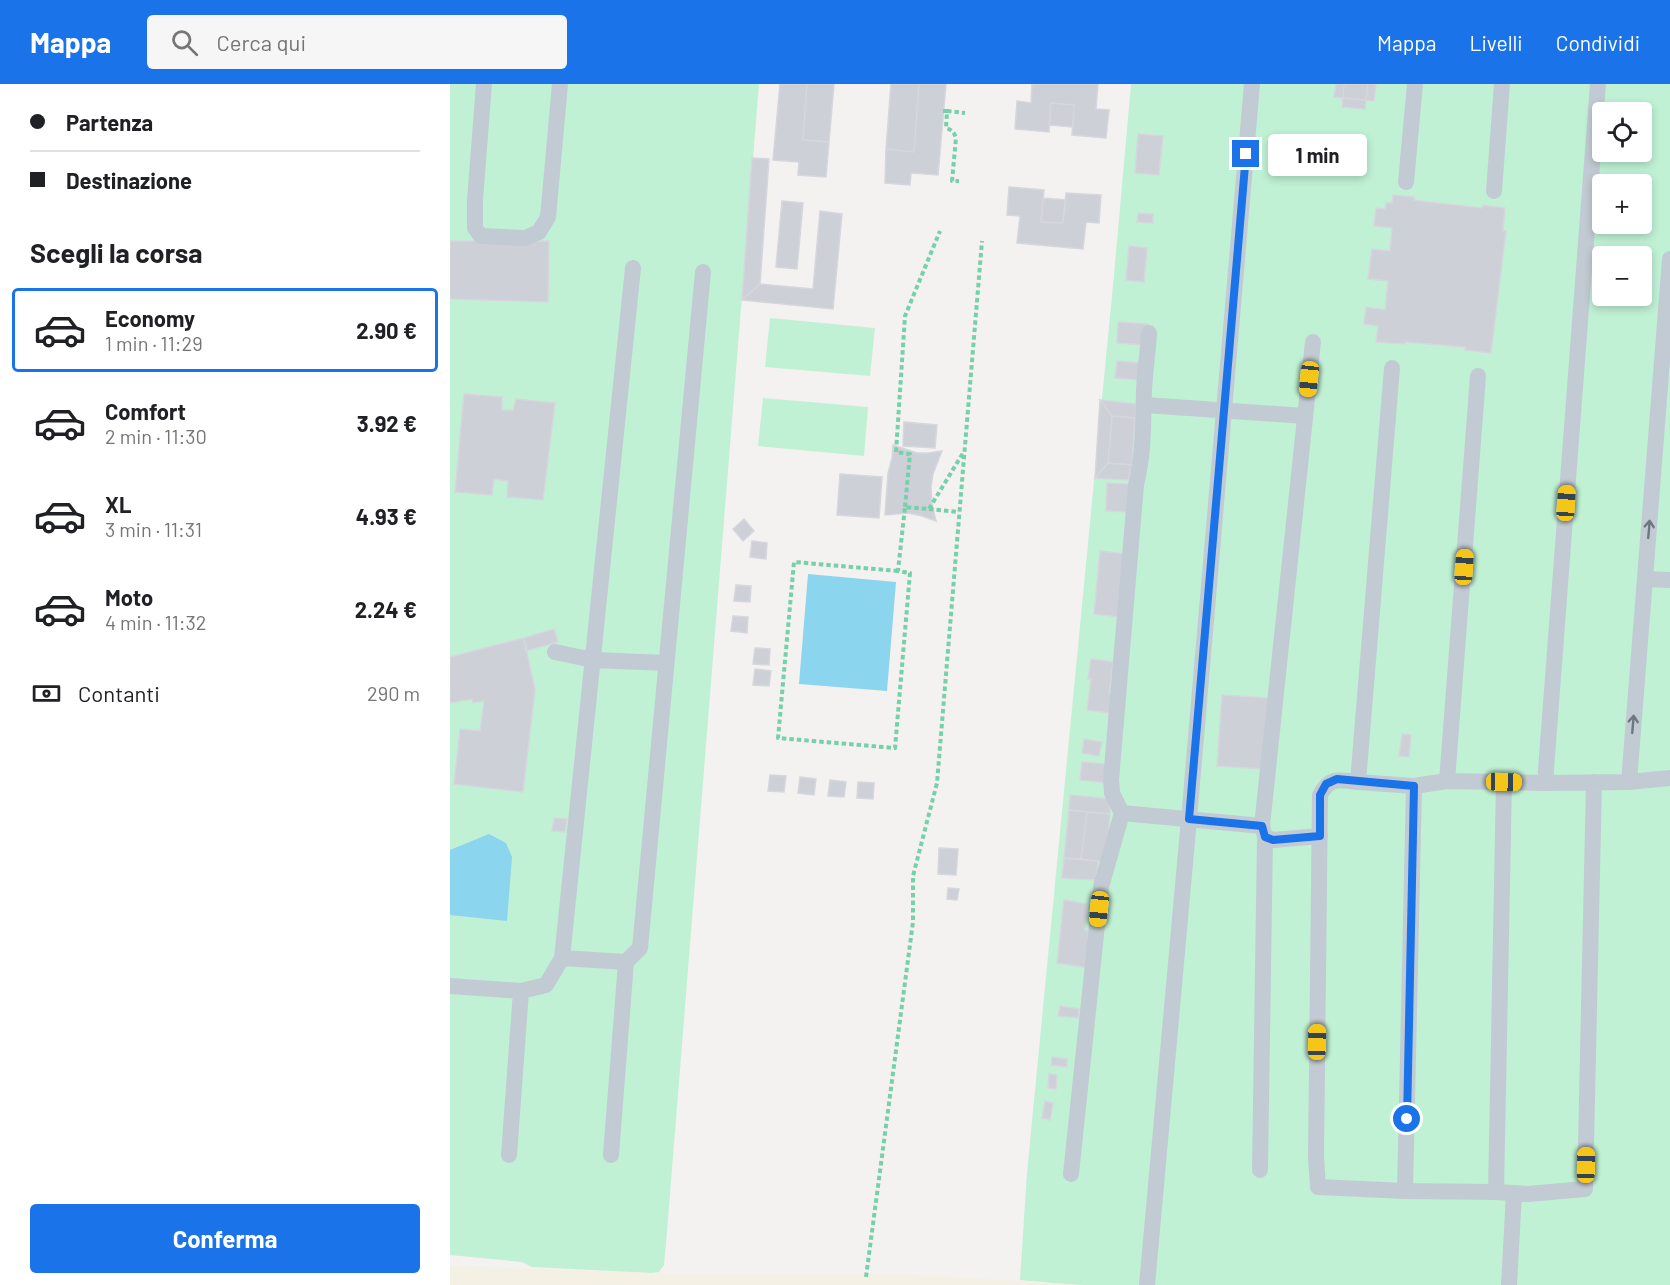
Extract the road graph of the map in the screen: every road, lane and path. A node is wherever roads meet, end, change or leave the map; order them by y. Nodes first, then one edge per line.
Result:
1 (484, 84) edge
2 (560, 84) edge
3 (1252, 84) edge
4 (1415, 84) edge
5 (1502, 84) edge
6 (1598, 84) edge
7 (965, 113) dead end
8 (959, 181) dead end
9 (1406, 182) dead end
10 (1494, 191) dead end
11 (940, 231) dead end
12 (982, 241) dead end
13 (1670, 259) edge
14 (633, 268) dead end
15 (703, 272) dead end
16 (1149, 333) dead end
17 (1313, 342) dead end
18 (1392, 368) dead end
19 (1478, 376) dead end
20 (1145, 405) junction
21 (1224, 410) junction
22 (1305, 416) junction
23 (964, 452) junction
24 (905, 507) junction
25 (929, 509) junction
26 (959, 512) junction
27 (898, 571) junction
28 (1645, 579) junction
29 (1670, 580) edge
30 (555, 652) dead end
31 (592, 660) junction
32 (666, 663) junction
33 (1670, 778) edge
34 (1447, 781) junction
35 (1358, 782) junction
36 (1504, 782) junction
37 (1594, 782) junction
38 (1629, 782) junction
39 (1545, 783) junction
40 (1414, 786) junction
41 (1122, 813) junction
42 (1189, 819) junction
43 (1263, 831) junction
44 (1320, 836) junction
45 (562, 958) junction
46 (626, 962) junction
47 (450, 986) edge
48 (521, 991) junction
49 (509, 1155) dead end
50 (611, 1155) dead end
51 (1260, 1170) dead end
52 (1071, 1174) dead end
53 (1406, 1191) junction
54 (1496, 1192) junction
55 (1514, 1193) junction
56 (866, 1277) dead end
57 (1147, 1285) edge
58 (1509, 1285) edge

1 - 2 lane
3 - 21 lane
4 - 9 lane
5 - 10 lane
6 - 39 lane
7 - 8 path
11 - 24 path
12 - 23 path
28 -> 13 lane
14 - 31 lane
15 - 32 lane
16 - 20 lane
17 - 22 lane
18 - 35 lane
19 - 34 lane
20 - 21 lane
20 - 41 lane
21 - 22 lane
21 - 42 lane
22 - 43 lane
23 - 25 path
23 - 26 path
24 - 25 path
24 - 27 path
25 - 26 path
26 - 56 path
27 - 27 path
28 - 29 lane
38 -> 28 lane
30 - 31 lane
31 - 32 lane
31 - 45 lane
32 - 46 lane
33 - 38 lane
34 - 36 lane
34 - 40 lane
35 - 40 lane
35 - 44 lane
36 - 39 lane
36 - 54 lane
37 - 38 lane
37 - 39 lane
37 - 55 lane
40 - 53 lane
41 - 42 lane
41 - 52 lane
42 - 43 lane
42 - 57 lane
43 - 44 lane
43 - 51 lane
44 - 53 lane
45 - 46 lane
45 - 48 lane
46 - 50 lane
47 - 48 lane
48 - 49 lane
53 - 54 lane
54 - 55 lane
55 - 58 lane

